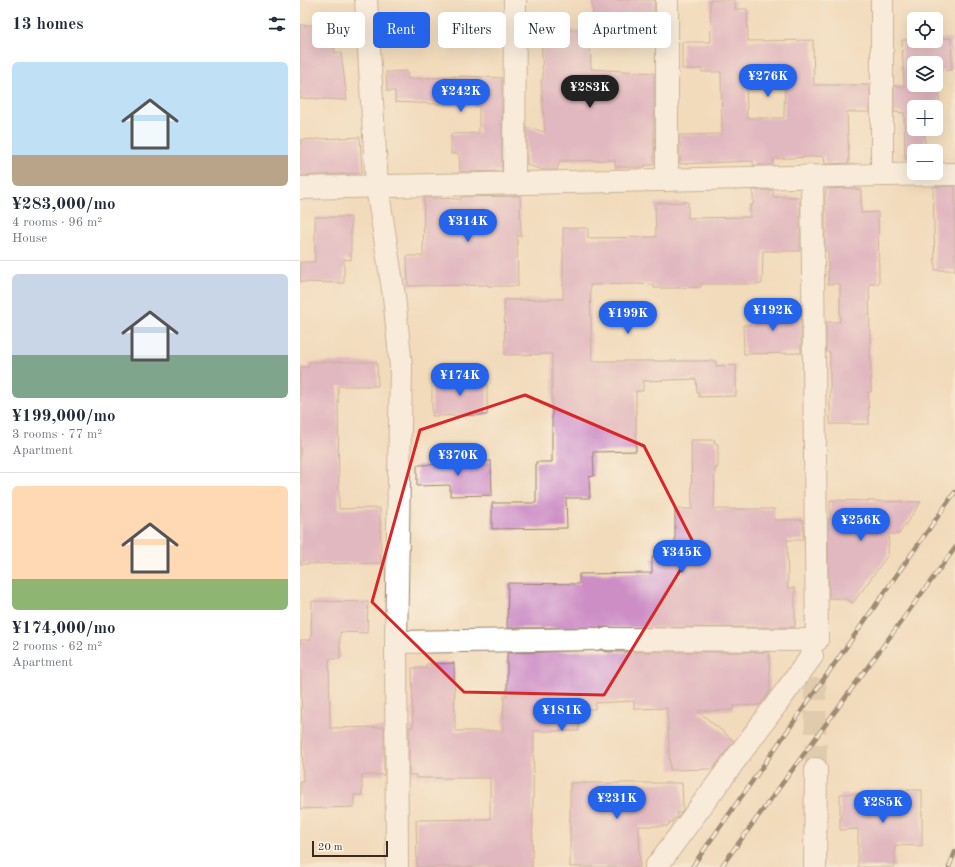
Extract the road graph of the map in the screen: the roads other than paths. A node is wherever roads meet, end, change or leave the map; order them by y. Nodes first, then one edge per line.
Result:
1 (366, 0) edge
2 (515, 0) edge
3 (667, 0) edge
4 (882, 0) edge
5 (955, 174) edge
6 (882, 175) junction
7 (812, 176) junction
8 (667, 180) junction
9 (514, 183) junction
10 (377, 186) junction
11 (300, 188) edge
12 (396, 642) junction
13 (814, 648) junction
14 (815, 678) tunnel mouth
15 (816, 769) tunnel mouth
16 (397, 867) edge
17 (656, 867) edge
18 (815, 867) edge

1 - 10 street
2 - 9 street
3 - 8 street
4 - 6 street
5 - 6 street
6 - 7 street
7 - 8 street
7 - 13 street
8 - 9 street
9 - 10 street
10 - 11 street
10 - 12 street
12 - 13 street
12 - 16 street
13 - 14 street
13 - 17 street
15 - 18 street

